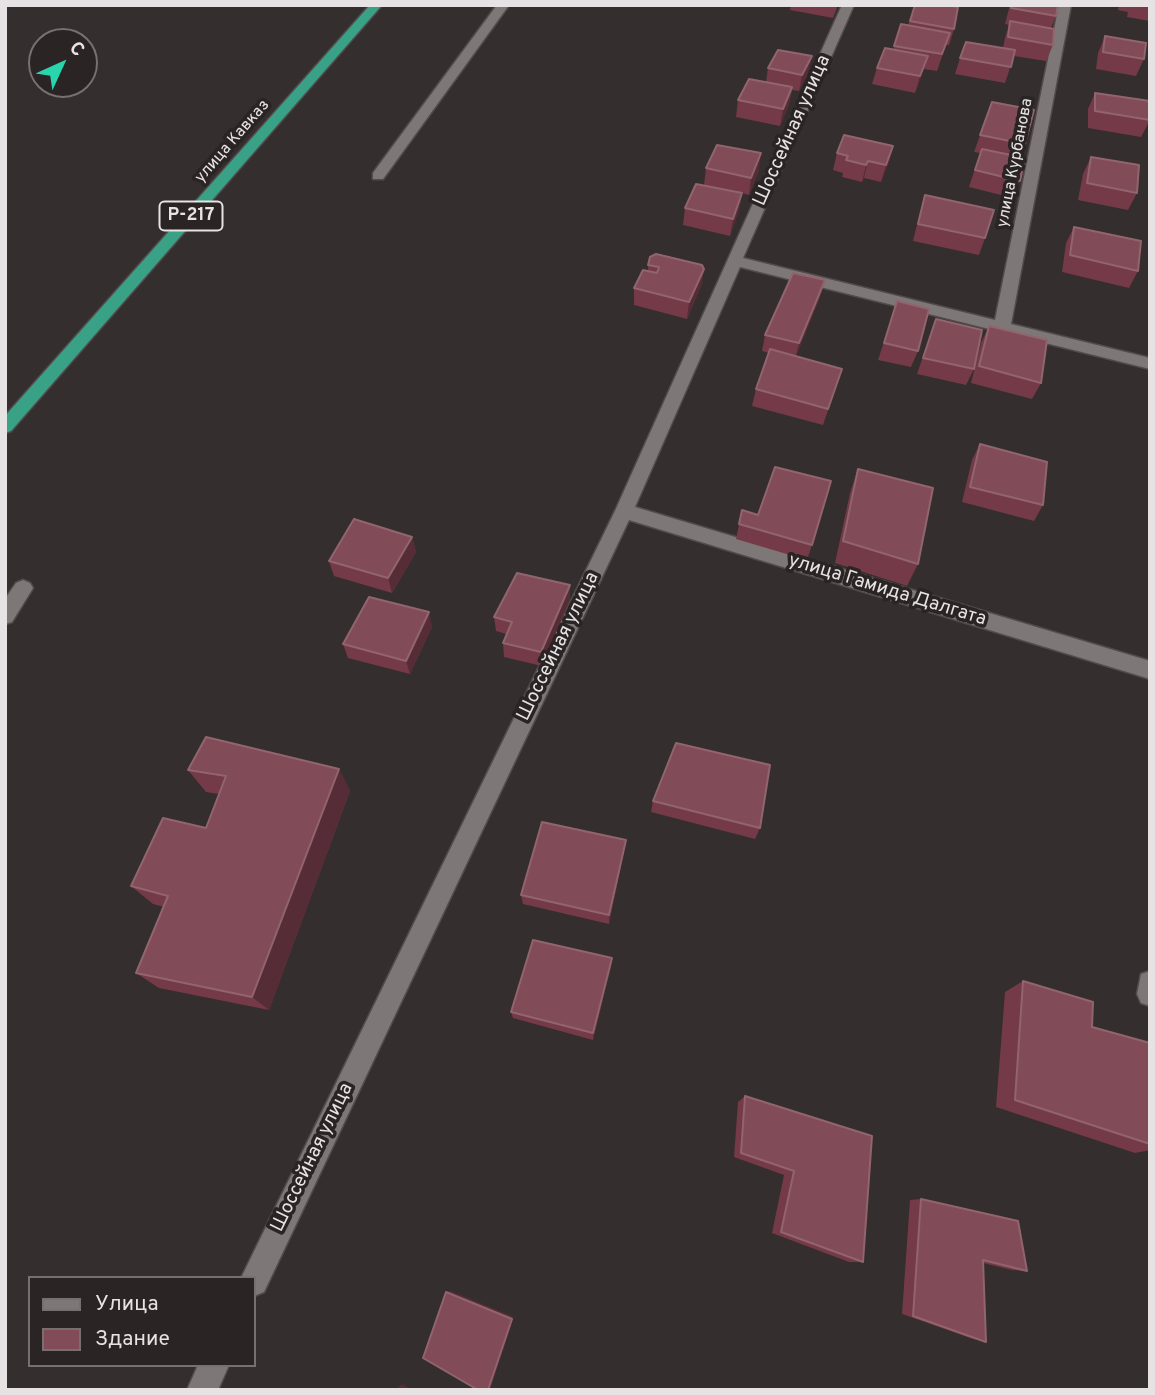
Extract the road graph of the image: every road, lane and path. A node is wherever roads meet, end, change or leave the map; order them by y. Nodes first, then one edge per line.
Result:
1 (376, 5) edge
2 (503, 5) edge
3 (848, 5) edge
4 (1065, 5) edge
5 (378, 176) dead end
6 (735, 261) junction
7 (1002, 327) junction
8 (1150, 364) edge
9 (5, 427) edge
10 (624, 511) junction
11 (23, 588) dead end
12 (5, 616) edge
13 (1150, 670) edge
14 (1150, 982) edge
15 (1150, 995) edge
16 (256, 1278) edge
17 (213, 1367) edge
18 (202, 1390) edge

1 - 9 highway, улица Кавказ / Р-217
2 - 5 street
3 - 6 street, Шоссейная улица
4 - 7 street, улица Курбанова
6 - 7 street
6 - 10 street, Шоссейная улица
7 - 8 street
10 - 13 street, улица Гамида Далгата
10 - 16 street, Шоссейная улица
11 - 12 street
14 - 15 street
17 - 18 street

